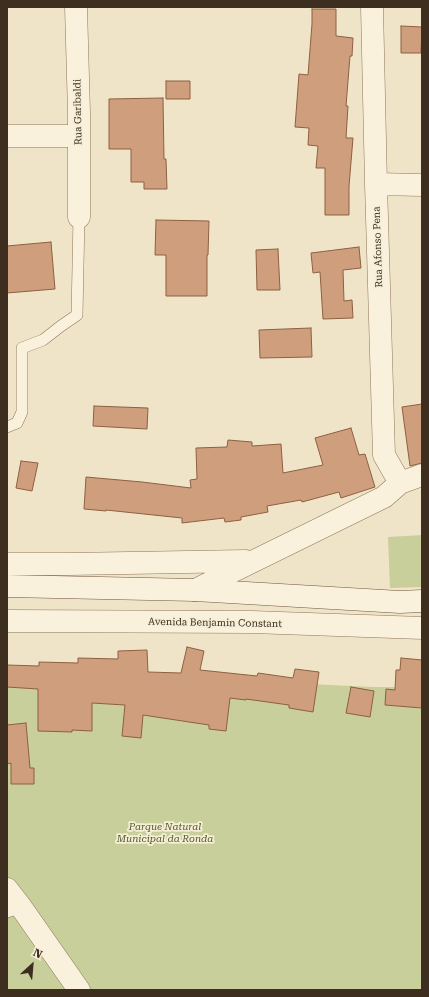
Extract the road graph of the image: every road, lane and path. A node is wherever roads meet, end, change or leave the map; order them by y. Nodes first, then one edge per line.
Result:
1 (76, 7) edge
2 (372, 7) edge
3 (7, 136) edge
4 (79, 136) junction
5 (376, 184) junction
6 (422, 185) edge
7 (79, 217) joint
8 (7, 427) edge
9 (422, 475) edge
10 (400, 483) junction
11 (254, 561) junction
12 (7, 564) edge
13 (7, 586) edge
14 (195, 590) junction
15 (422, 601) edge
16 (7, 621) edge
17 (422, 628) edge
18 (7, 889) edge
19 (14, 909) edge
20 (79, 990) edge

1 - 4 street, Rua Garibaldi
2 - 5 street, Rua Afonso Pena
3 - 4 street
4 - 7 street, Rua Garibaldi
5 - 6 street
5 - 10 street, Rua Afonso Pena
7 - 8 lane
9 - 10 street
10 - 11 street
11 - 12 street
11 - 14 street
13 - 14 street
14 - 15 street
16 - 17 street, Avenida Benjamin Constant
18 - 19 street
19 - 20 street

